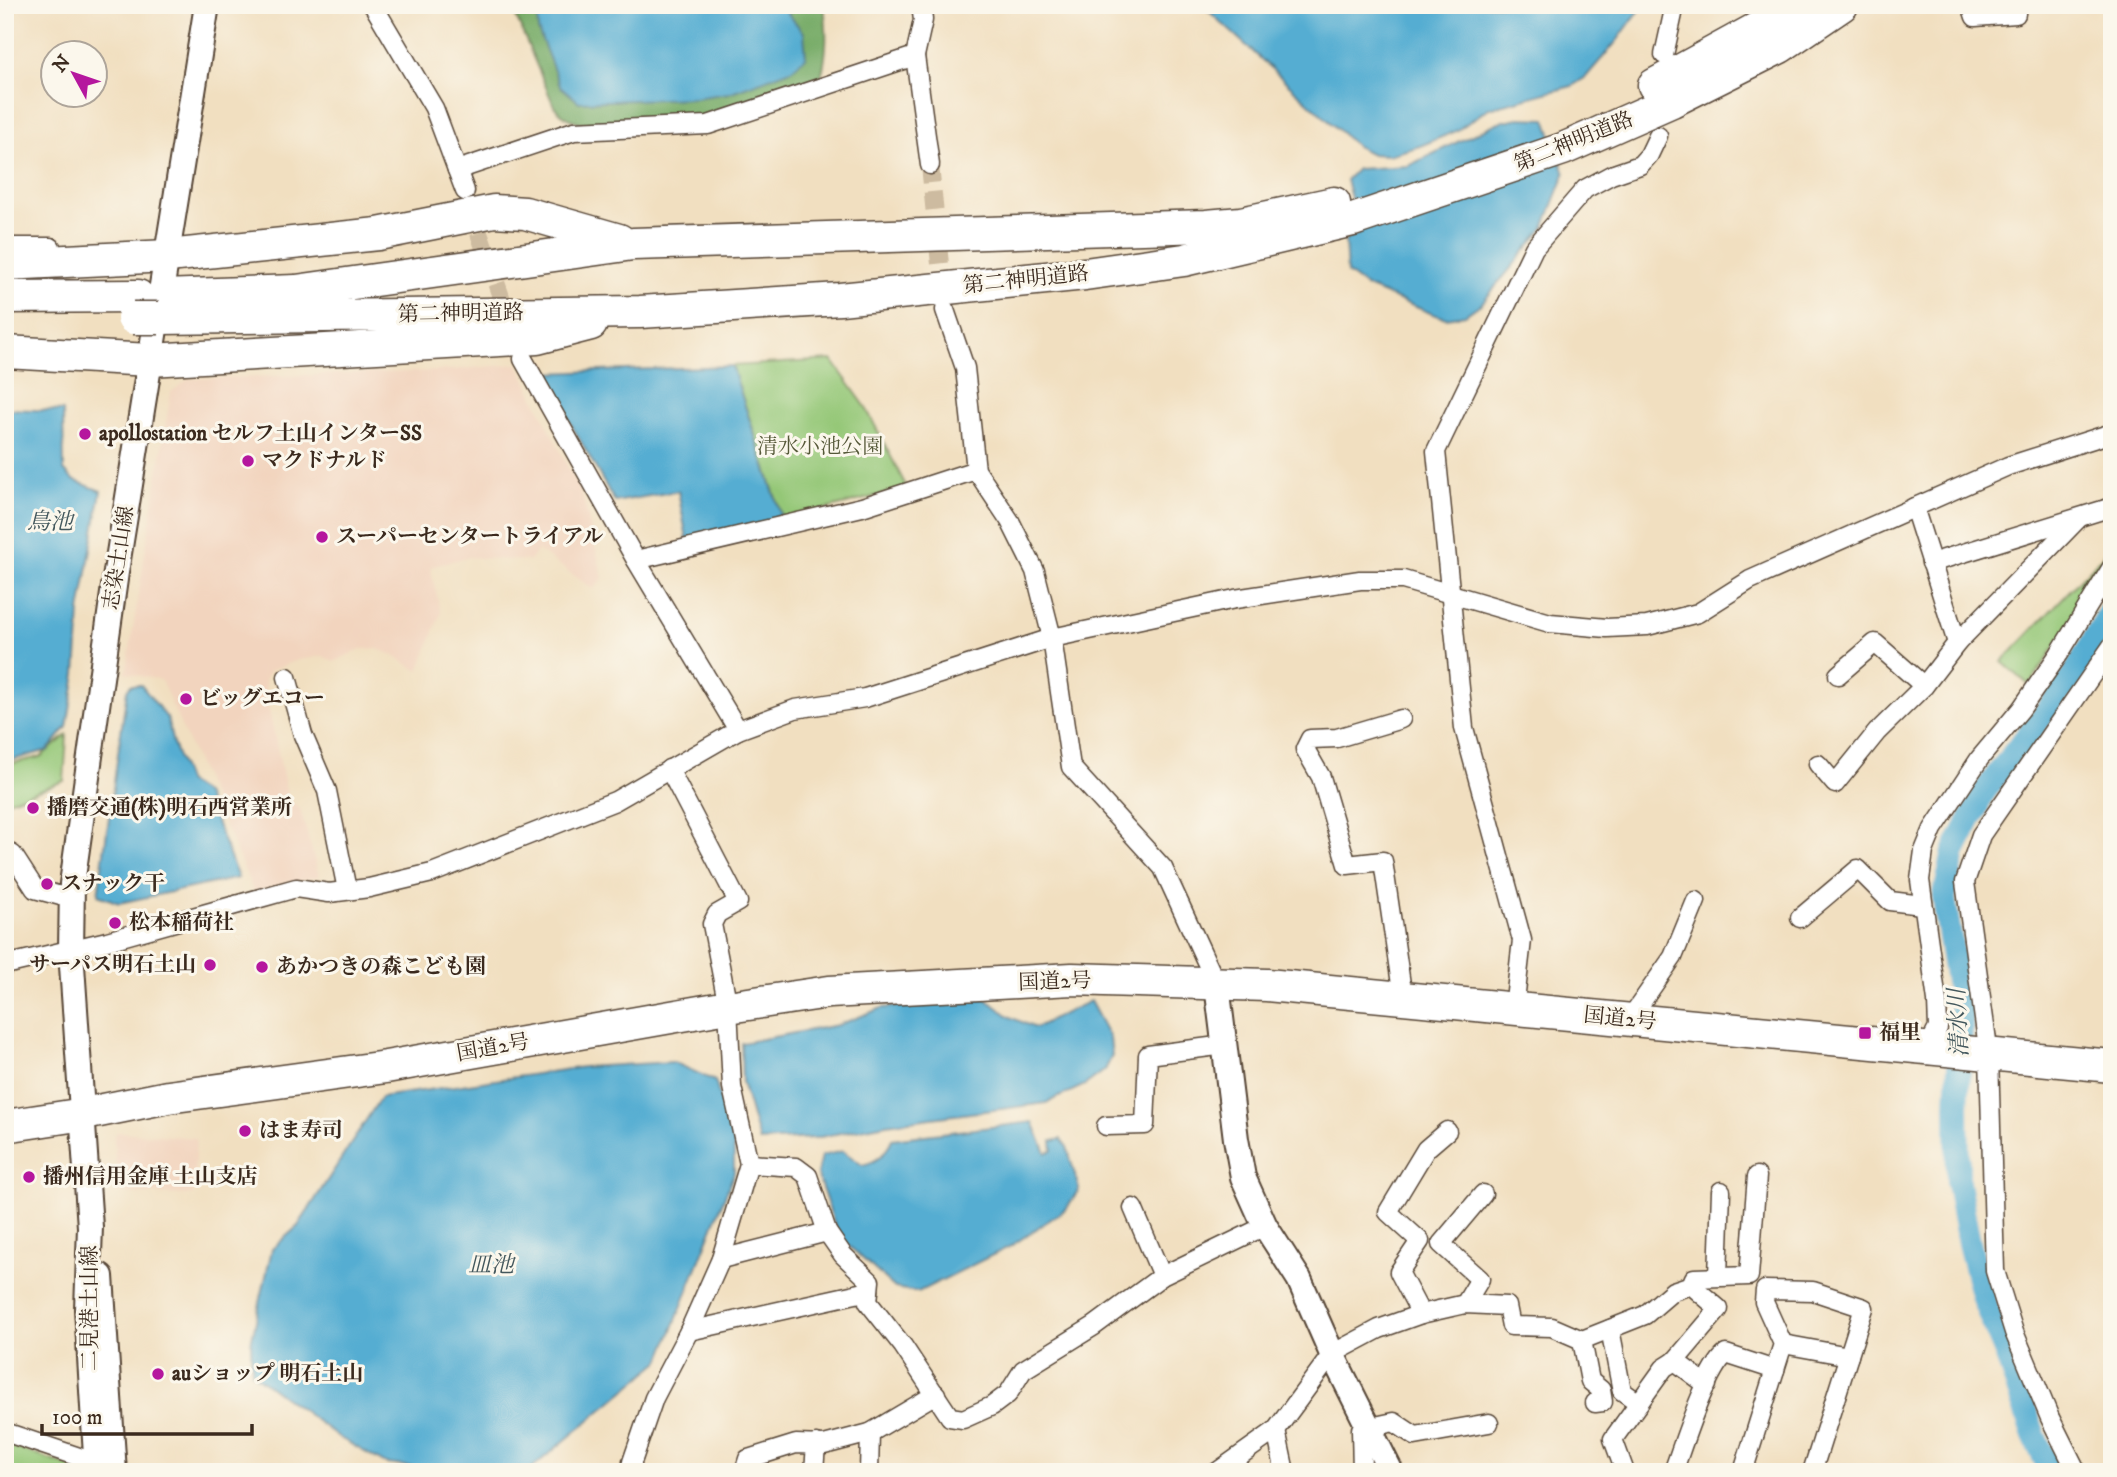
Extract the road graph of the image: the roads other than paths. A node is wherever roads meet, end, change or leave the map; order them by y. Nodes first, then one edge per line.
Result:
1 (206, 5) edge
2 (373, 5) edge
3 (921, 5) edge
4 (1675, 5) edge
5 (1800, 5) edge
6 (1842, 5) edge
7 (1971, 5) edge
8 (2016, 5) edge
9 (1664, 55) dead end
10 (915, 56) junction
11 (1658, 136) dead end
12 (1560, 140) junction
13 (930, 165) tunnel mouth
14 (457, 170) junction
15 (465, 191) tunnel mouth
16 (1351, 210) junction
17 (633, 244) junction
18 (5, 247) edge
19 (167, 256) junction
20 (5, 264) edge
21 (5, 297) edge
22 (159, 307) junction
23 (945, 310) tunnel mouth
24 (640, 312) junction
25 (5, 317) edge
26 (5, 352) edge
27 (523, 359) dead end
28 (150, 360) junction
29 (5, 362) edge
30 (2110, 438) edge
31 (976, 470) junction
32 (2112, 507) edge
33 (1914, 508) junction
34 (2079, 518) junction
35 (636, 560) junction
36 (1931, 563) junction
37 (2112, 567) edge
38 (1450, 593) junction
39 (1052, 638) junction
40 (1957, 643) junction
41 (2112, 646) edge
42 (1838, 675) dead end
43 (287, 677) dead end
44 (1924, 686) junction
45 (1401, 719) dead end
46 (738, 730) junction
47 (1818, 764) dead end
48 (668, 769) junction
49 (5, 850) edge
50 (347, 890) junction
51 (72, 899) junction
52 (1696, 901) dead end
53 (1922, 905) junction
54 (1800, 918) dead end
55 (71, 951) junction
56 (5, 965) edge
57 (1217, 985) junction
58 (1403, 998) junction
59 (728, 1007) junction
60 (1514, 1009) junction
61 (1629, 1020) junction
62 (1225, 1045) junction
63 (1927, 1049) junction
64 (1989, 1055) junction
65 (2112, 1066) edge
66 (84, 1114) junction
67 (5, 1126) edge
68 (1106, 1126) dead end
69 (1447, 1131) dead end
70 (749, 1164) junction
71 (1757, 1176) dead end
72 (1721, 1191) dead end
73 (1483, 1194) dead end
74 (1133, 1208) dead end
75 (1265, 1226) junction
76 (90, 1227) junction
77 (827, 1232) junction
78 (721, 1259) junction
79 (1162, 1276) junction
80 (1718, 1276) junction
81 (1749, 1276) junction
82 (1691, 1285) junction
83 (103, 1288) junction
84 (1765, 1290) junction
85 (869, 1291) junction
86 (1465, 1304) junction
87 (1421, 1314) junction
88 (1610, 1329) junction
89 (689, 1331) junction
90 (1582, 1340) junction
91 (1783, 1344) junction
92 (1332, 1354) junction
93 (1849, 1356) junction
94 (1675, 1361) junction
95 (1775, 1370) junction
96 (1706, 1385) junction
97 (936, 1394) junction
98 (1594, 1404) dead end
99 (1639, 1404) junction
100 (1489, 1423) dead end
101 (1370, 1428) junction
102 (1276, 1430) junction
103 (5, 1432) edge
104 (870, 1433) junction
105 (816, 1444) junction
106 (87, 1467) edge
107 (1220, 1471) edge
108 (114, 1472) edge
109 (127, 1472) edge
110 (632, 1472) edge
111 (744, 1472) edge
112 (814, 1472) edge
113 (869, 1472) edge
114 (1285, 1472) edge
115 (1362, 1472) edge
116 (1391, 1472) edge
117 (1625, 1472) edge
118 (1673, 1472) edge
119 (1743, 1472) edge
120 (1812, 1472) edge
121 (2077, 1472) edge

1 - 19 main road, 志染土山線
2 - 14 street
3 - 10 street
4 - 9 street
5 - 12 highway, 第二神明道路
6 - 12 highway, 第二神明道路
7 - 8 street
10 - 13 street
10 - 14 street
11 - 38 street
12 - 16 highway, 第二神明道路
14 - 15 street
16 - 17 highway, 第二神明道路
16 - 24 highway, 第二神明道路
17 - 19 highway
17 - 22 highway, 第二神明道路
18 - 19 street
19 - 20 highway
19 - 28 main road, 志染土山線
21 - 22 highway
22 - 24 highway, 第二神明道路
22 - 25 highway
23 - 31 street
24 - 28 highway
26 - 28 highway
27 - 35 street
28 - 29 street
28 - 51 main road, 志染土山線
30 - 33 street
31 - 35 street
31 - 39 street
32 - 34 street
33 - 36 street
33 - 38 street
34 - 36 street
34 - 40 street
35 - 46 street
36 - 40 street
37 - 53 street
38 - 39 street
38 - 60 street
39 - 46 street
39 - 57 street
40 - 44 street
41 - 64 street
42 - 44 street
43 - 50 street
44 - 47 street
45 - 58 street
46 - 48 street
48 - 50 street
48 - 59 street
49 - 51 street
50 - 55 street
51 - 55 main road, 志染土山線
52 - 61 street
53 - 54 street
53 - 63 street
55 - 56 street
55 - 66 main road, 志染土山線
57 - 58 highway, 国道2号
57 - 59 highway, 国道2号
57 - 62 main road
58 - 60 highway, 国道2号
59 - 66 highway, 国道2号
59 - 70 street
60 - 61 highway, 国道2号
61 - 63 highway, 国道2号
62 - 68 street
62 - 75 main road
63 - 64 highway, 国道2号
64 - 65 highway, 国道2号
64 - 121 street
66 - 67 highway, 国道2号
66 - 76 main road, 二見港土山線
69 - 87 street
70 - 77 street
70 - 78 street
71 - 81 street
72 - 80 street
73 - 86 street
74 - 79 street
75 - 79 street
75 - 92 main road
76 - 83 main road, 二見港土山線
76 - 106 main road, 二見港土山線
77 - 78 street
77 - 85 street
78 - 89 street
79 - 97 street
80 - 81 street
80 - 82 street
81 - 84 street
82 - 88 street
82 - 94 street
83 - 108 main road, 二見港土山線
83 - 109 main road
84 - 91 street
84 - 93 street
85 - 89 street
85 - 97 street
86 - 87 street
86 - 90 street
87 - 92 street
88 - 90 street
88 - 99 street
89 - 110 street
90 - 98 street
91 - 93 street
91 - 95 street
92 - 101 main road
92 - 102 street
93 - 120 street
94 - 96 street
94 - 99 street
95 - 96 street
95 - 119 street
96 - 118 street
97 - 104 street
99 - 117 street
100 - 101 street
101 - 115 street
101 - 116 main road
102 - 107 street
102 - 114 street
103 - 106 street
104 - 105 street
104 - 113 street
105 - 111 street
105 - 112 street

